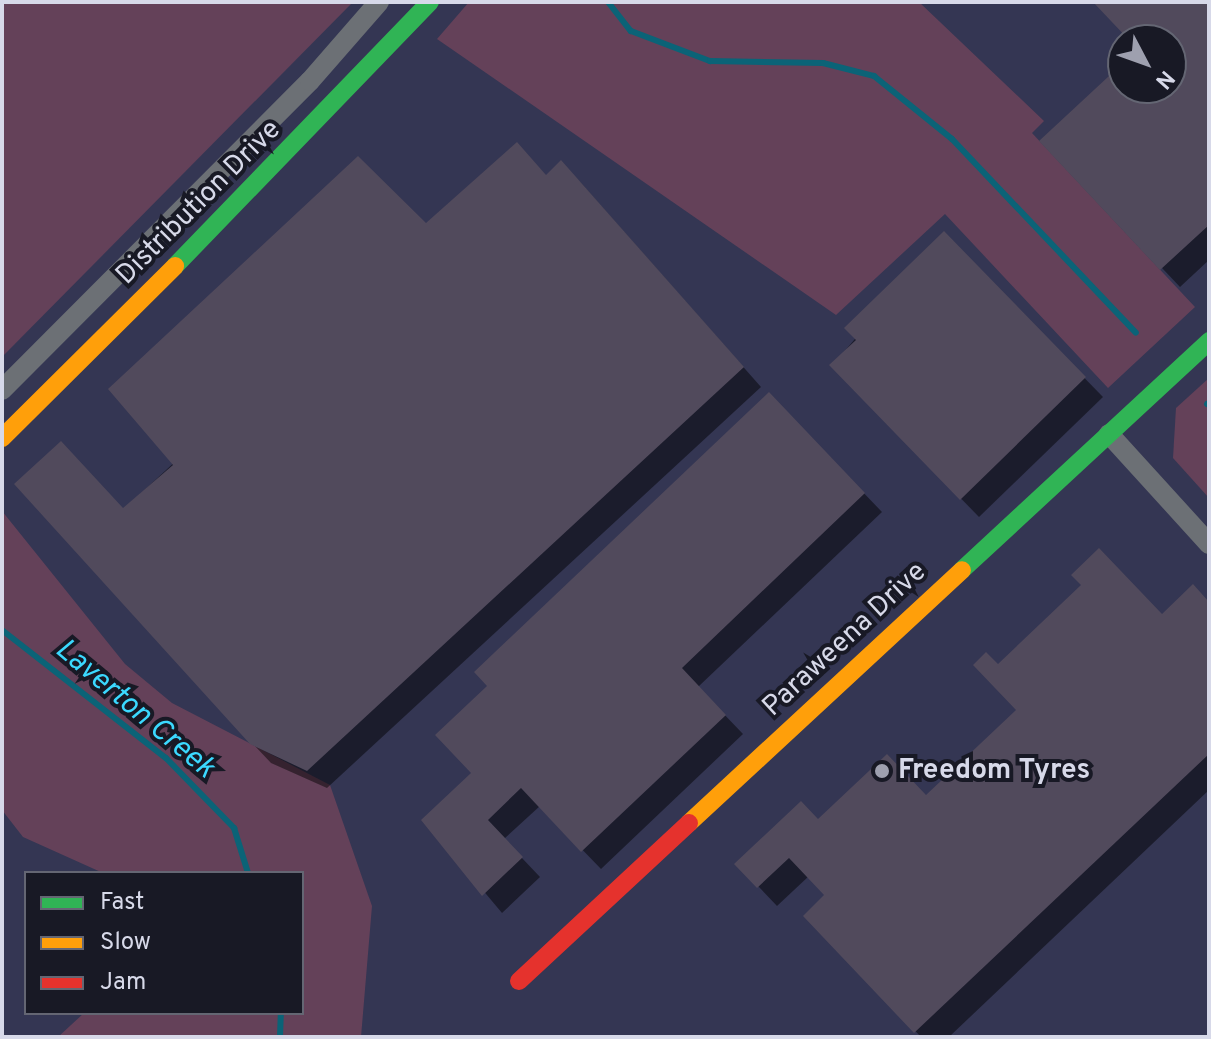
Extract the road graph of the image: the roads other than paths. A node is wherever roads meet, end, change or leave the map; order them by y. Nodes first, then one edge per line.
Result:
1 (379, 2) edge
2 (430, 2) edge
3 (352, 32) junction
4 (381, 57) junction
5 (210, 181) junction
6 (236, 207) junction
7 (1209, 341) edge
8 (2, 390) edge
9 (1109, 434) junction
10 (2, 438) edge
11 (1209, 544) edge
12 (519, 981) dead end

1 - 3 street, Distribution Drive
2 - 4 street, Distribution Drive
3 - 4 street
3 - 5 street, Distribution Drive
4 - 6 street, Distribution Drive
5 - 6 street
5 - 8 street, Distribution Drive
6 - 10 street, Distribution Drive
7 - 9 street, Paraweena Drive
9 - 11 street
9 - 12 street, Paraweena Drive

